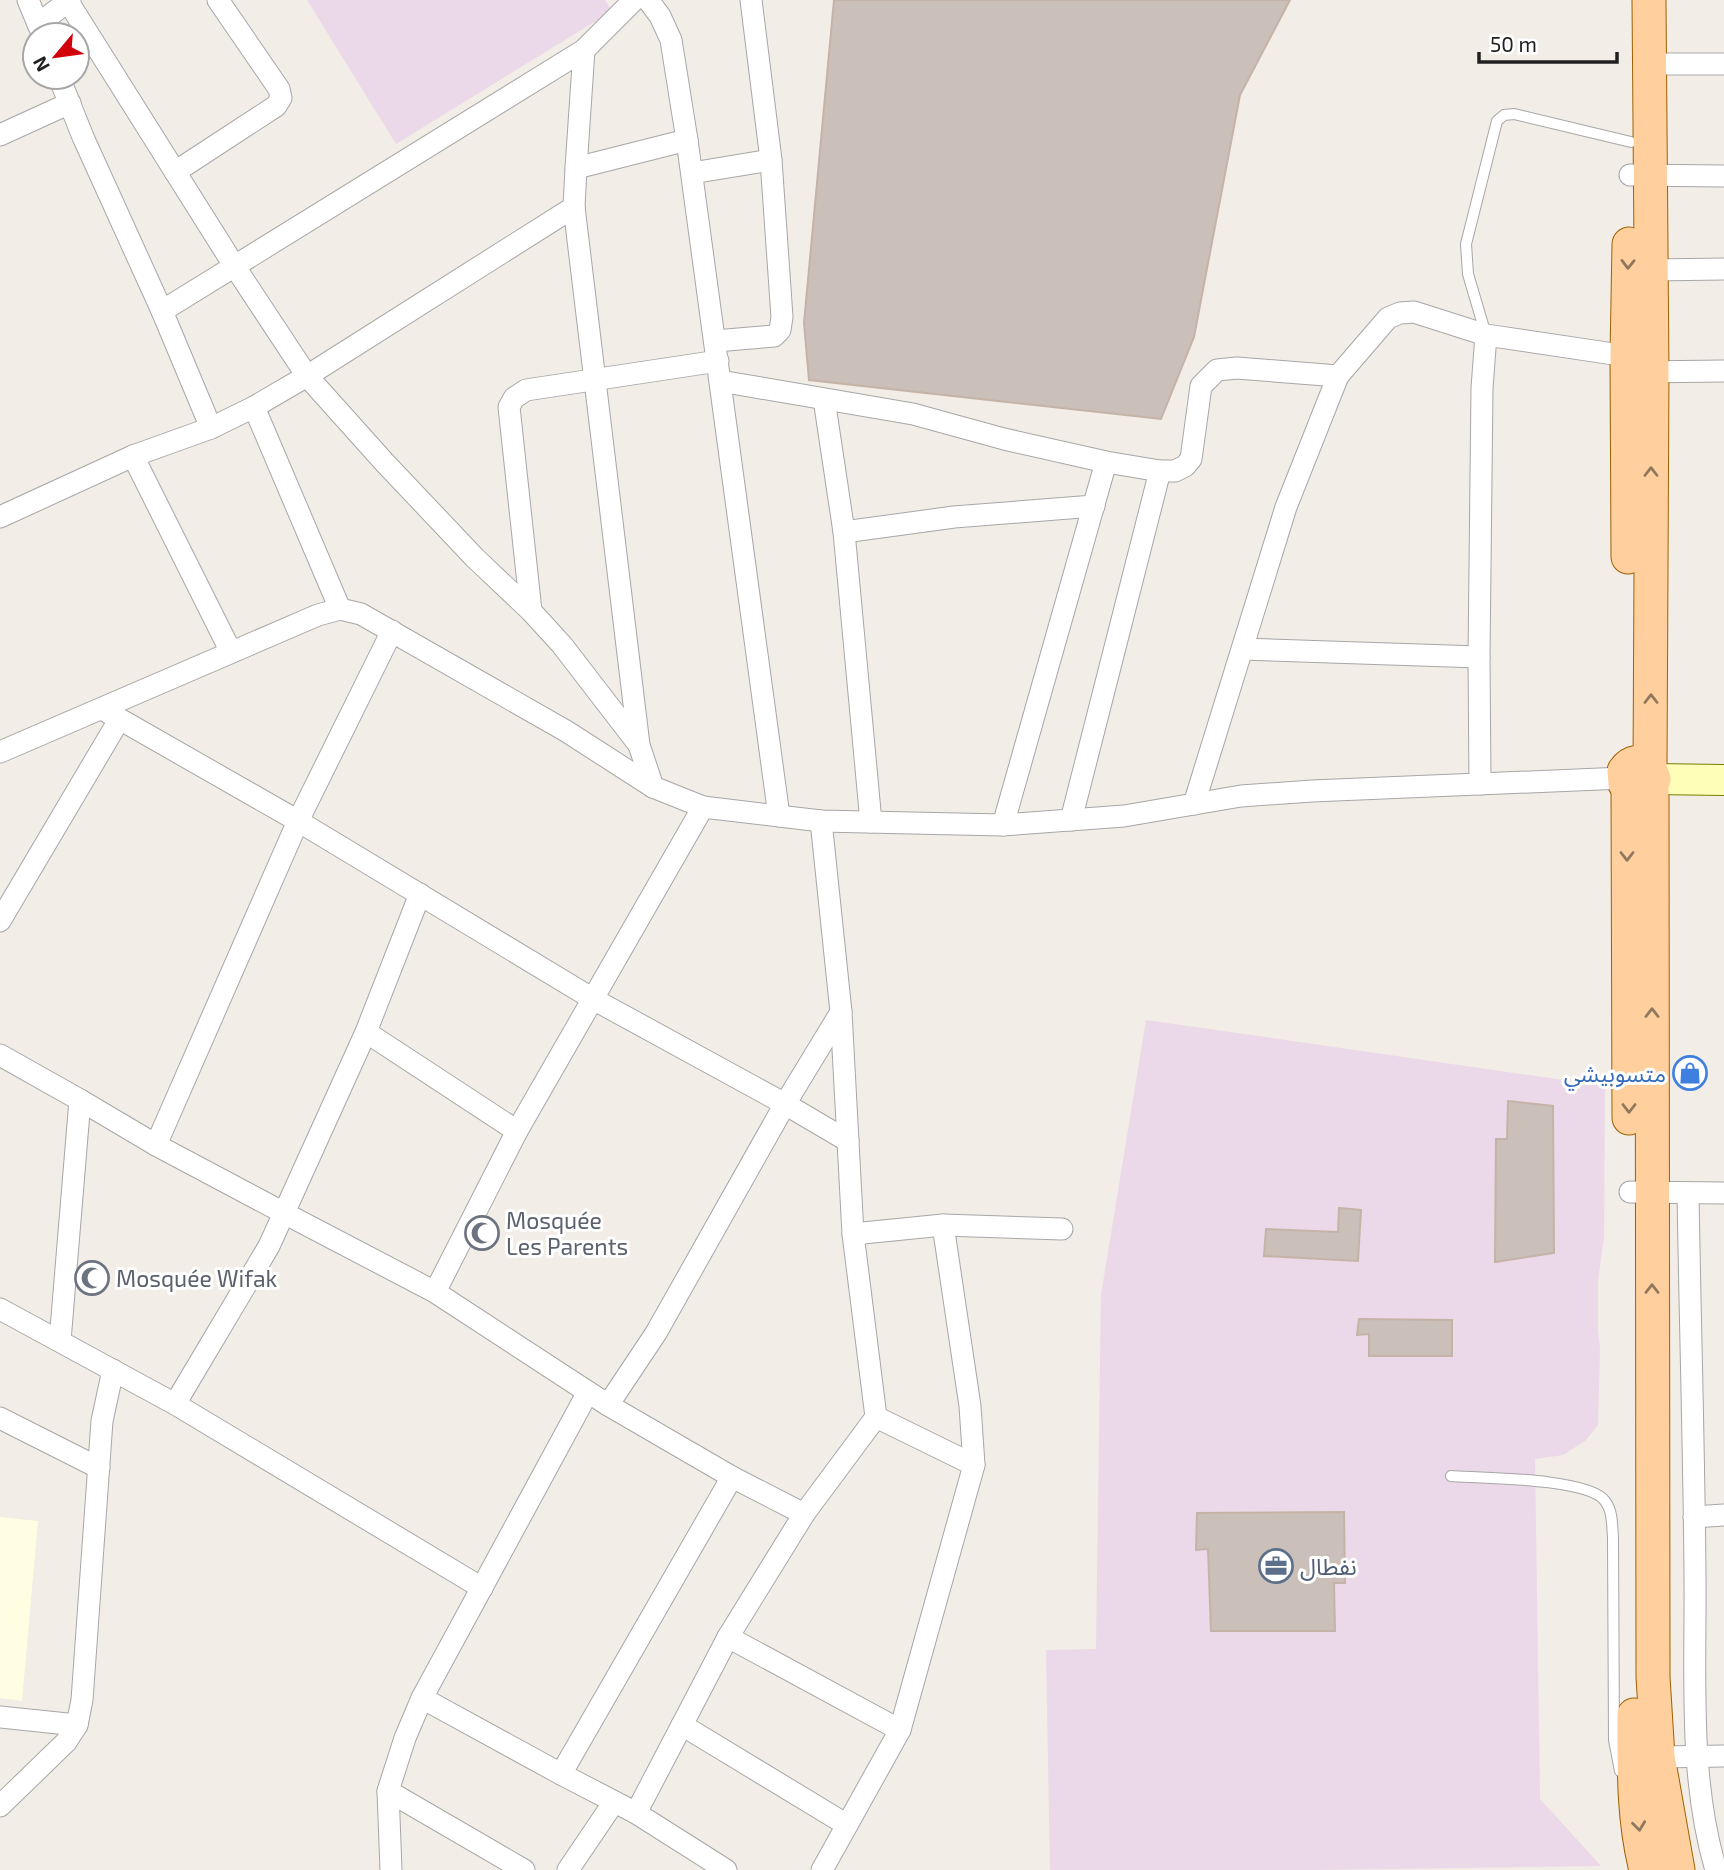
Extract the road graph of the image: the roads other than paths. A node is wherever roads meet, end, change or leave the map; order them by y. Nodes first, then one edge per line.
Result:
1 (28, 0) edge
2 (68, 0) edge
3 (218, 0) edge
4 (634, 0) edge
5 (648, 0) edge
6 (751, 0) edge
7 (1628, 0) edge
8 (1649, 0) edge
9 (37, 21) edge
10 (49, 21) edge
11 (584, 50) junction
12 (1724, 64) edge
13 (1650, 65) junction
14 (65, 91) edge
15 (70, 103) junction
16 (0, 135) edge
17 (687, 140) junction
18 (1630, 142) junction
19 (771, 160) junction
20 (576, 168) junction
21 (176, 172) junction
22 (692, 173) junction
23 (1640, 175) junction
24 (1724, 176) edge
25 (574, 206) junction
26 (235, 267) junction
27 (1724, 269) edge
28 (1651, 270) junction
29 (162, 311) junction
30 (1486, 335) junction
31 (717, 361) junction
32 (1635, 367) junction
33 (1724, 371) edge
34 (307, 376) junction
35 (1338, 376) junction
36 (594, 379) junction
37 (824, 399) junction
38 (254, 407) junction
39 (211, 428) junction
40 (133, 456) junction
41 (1106, 462) junction
42 (1160, 471) junction
43 (1094, 506) junction
44 (2, 509) edge
45 (844, 533) junction
46 (340, 609) junction
47 (531, 611) junction
48 (392, 631) junction
49 (1242, 649) junction
50 (231, 652) junction
51 (1479, 657) junction
52 (111, 714) junction
53 (639, 745) junction
54 (0, 752) edge
55 (1639, 777) junction
56 (1724, 780) edge
57 (1480, 784) junction
58 (653, 787) junction
59 (1194, 804) junction
60 (703, 807) junction
61 (779, 816) junction
62 (1071, 820) junction
63 (298, 821) junction
64 (821, 821) junction
65 (871, 822) junction
66 (1003, 825) junction
67 (420, 894) junction
68 (0, 921) edge
69 (593, 999) junction
70 (841, 1012) junction
71 (366, 1032) junction
72 (0, 1055) edge
73 (80, 1100) junction
74 (785, 1104) junction
75 (517, 1131) junction
76 (848, 1142) junction
77 (156, 1145) junction
78 (1641, 1193) junction
79 (1688, 1193) junction
80 (1724, 1193) edge
81 (284, 1213) junction
82 (943, 1225) junction
83 (1062, 1229) dead end
84 (853, 1234) junction
85 (435, 1292) junction
86 (0, 1309) edge
87 (60, 1341) junction
88 (113, 1370) junction
89 (588, 1392) junction
90 (175, 1404) junction
91 (608, 1405) junction
92 (876, 1417) junction
93 (0, 1418) edge
94 (974, 1465) junction
95 (99, 1468) junction
96 (1451, 1476) dead end
97 (733, 1477) junction
98 (804, 1514) junction
99 (1724, 1515) edge
100 (1694, 1517) junction
101 (482, 1588) junction
102 (728, 1637) junction
103 (422, 1698) junction
104 (0, 1717) edge
105 (77, 1725) junction
106 (682, 1725) junction
107 (900, 1730) junction
108 (1724, 1756) edge
109 (1697, 1757) junction
110 (561, 1774) junction
111 (1651, 1778) junction
112 (388, 1791) junction
113 (614, 1801) junction
114 (0, 1806) edge
115 (636, 1813) junction
116 (847, 1825) junction
117 (391, 1870) edge
118 (524, 1870) edge
119 (568, 1870) edge
120 (726, 1870) edge
121 (822, 1870) edge
122 (1646, 1870) edge
123 (1678, 1870) edge
124 (1716, 1870) edge

1 - 9 street
2 - 10 street
2 - 21 street
3 - 21 street
4 - 11 street
5 - 17 street
6 - 19 street
7 - 18 main road
8 - 13 main road
11 - 20 street
11 - 26 street
12 - 13 street
13 - 23 main road
14 - 15 street
15 - 16 street
15 - 29 street
17 - 20 street
17 - 22 street
18 - 23 main road
18 - 30 lane
19 - 22 street
19 - 31 street
20 - 25 street
21 - 26 street
22 - 31 street
23 - 24 street
23 - 28 main road
23 -> 32 main road
25 - 34 street
25 - 36 street
26 - 29 street
26 - 34 street
27 - 28 street
28 - 32 main road
29 - 39 street
30 - 32 street
30 - 35 street
30 - 51 street
31 - 36 street
31 - 37 street
31 - 61 street
32 - 33 street
32 - 55 main road
34 - 38 street
34 - 47 street
35 - 42 street
35 - 49 street
36 - 47 street
36 - 53 street
37 - 41 street
37 - 45 street
38 - 39 street
38 - 46 street
39 - 40 street
40 - 44 street
40 - 50 street
41 - 42 street
41 - 43 street
42 - 62 street
43 - 45 street
43 - 66 street
45 - 65 street
46 - 48 street
46 - 50 street
47 - 53 street
48 - 58 street
48 - 63 street
49 - 51 street
49 - 59 street
50 - 52 street
51 - 57 street
52 - 54 street
52 - 63 street
52 - 68 street
53 - 58 street
55 - 56 main road
55 - 57 street
55 - 78 main road
57 - 59 street
58 - 60 street
59 - 62 street
60 - 61 street
60 - 69 street
61 - 64 street
62 - 66 street
63 - 67 street
63 - 77 street
64 - 65 street
64 - 70 street
65 - 66 street
67 - 69 street
67 - 71 street
69 - 74 street
69 - 75 street
70 - 74 street
70 - 76 street
71 - 75 street
71 - 81 street
72 - 73 street
73 - 77 street
73 - 87 street
74 - 76 street
74 - 91 street
75 - 85 street
76 - 84 street
77 - 81 street
78 - 79 street
78 - 111 main road
79 - 80 street
79 - 100 street
81 - 85 street
81 - 90 street
82 - 83 street
82 - 84 street
82 - 94 street
84 - 92 street
85 - 89 street
86 - 87 street
87 - 88 street
88 - 90 street
88 - 95 street
89 - 91 street
89 - 101 street
90 - 101 street
91 - 97 street
92 - 94 street
92 - 98 street
93 - 95 street
94 - 107 street
95 - 105 street
96 - 111 lane
97 - 98 street
97 - 110 street
98 - 102 street
99 - 100 street
100 - 109 street
101 - 103 street
102 - 106 street
102 - 107 street
103 - 110 street
103 - 112 street
104 - 105 street
105 - 114 street
106 - 115 street
106 - 116 street
107 - 116 street
108 - 109 street
109 - 111 street
109 - 124 street
110 - 113 street
111 -> 122 main road
111 - 123 main road
112 - 117 street
112 - 118 street
113 - 115 street
113 - 119 street
115 - 120 street
116 - 121 street

